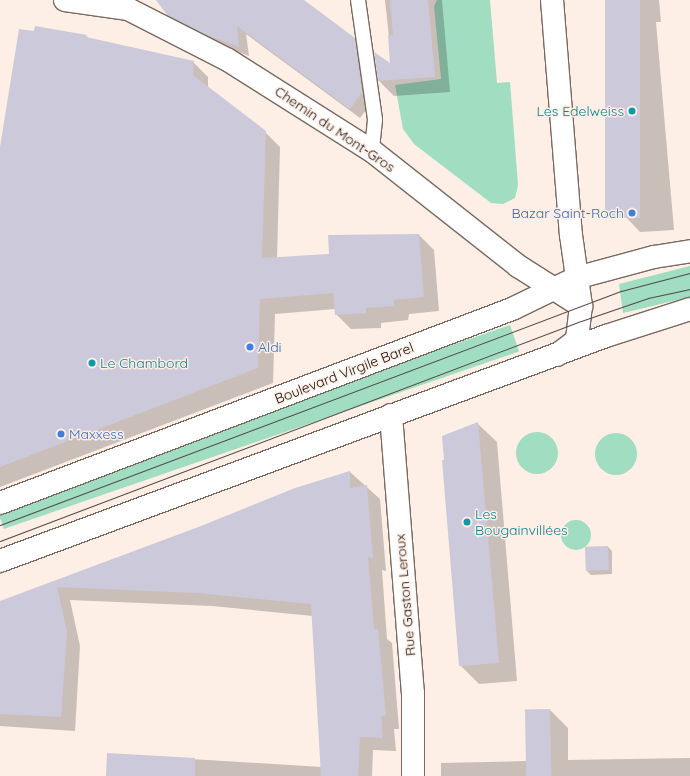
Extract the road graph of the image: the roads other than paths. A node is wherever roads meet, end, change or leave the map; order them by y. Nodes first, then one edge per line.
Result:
1 (65, 0) edge
2 (358, 0) edge
3 (552, 0) edge
4 (128, 5) edge
5 (372, 151) junction
6 (690, 251) edge
7 (576, 278) junction
8 (553, 288) junction
9 (581, 306) junction
10 (690, 309) edge
11 (554, 357) junction
12 (391, 415) junction
13 (0, 503) edge
14 (0, 561) edge
15 (413, 776) edge

1 - 4 main road, Chemin du Mont-Gros
2 - 5 lane
3 - 7 main road
4 - 5 main road, Chemin du Mont-Gros
5 - 8 main road, Chemin du Mont-Gros
6 - 7 main road, Boulevard Virgile Barel
7 - 8 main road, Boulevard Virgile Barel
7 - 9 main road
8 - 9 main road, Chemin du Mont-Gros
8 - 13 main road, Boulevard Virgile Barel
9 - 11 main road
10 - 11 main road
11 - 12 main road
12 - 14 main road
12 - 15 main road, Rue Gaston Leroux

